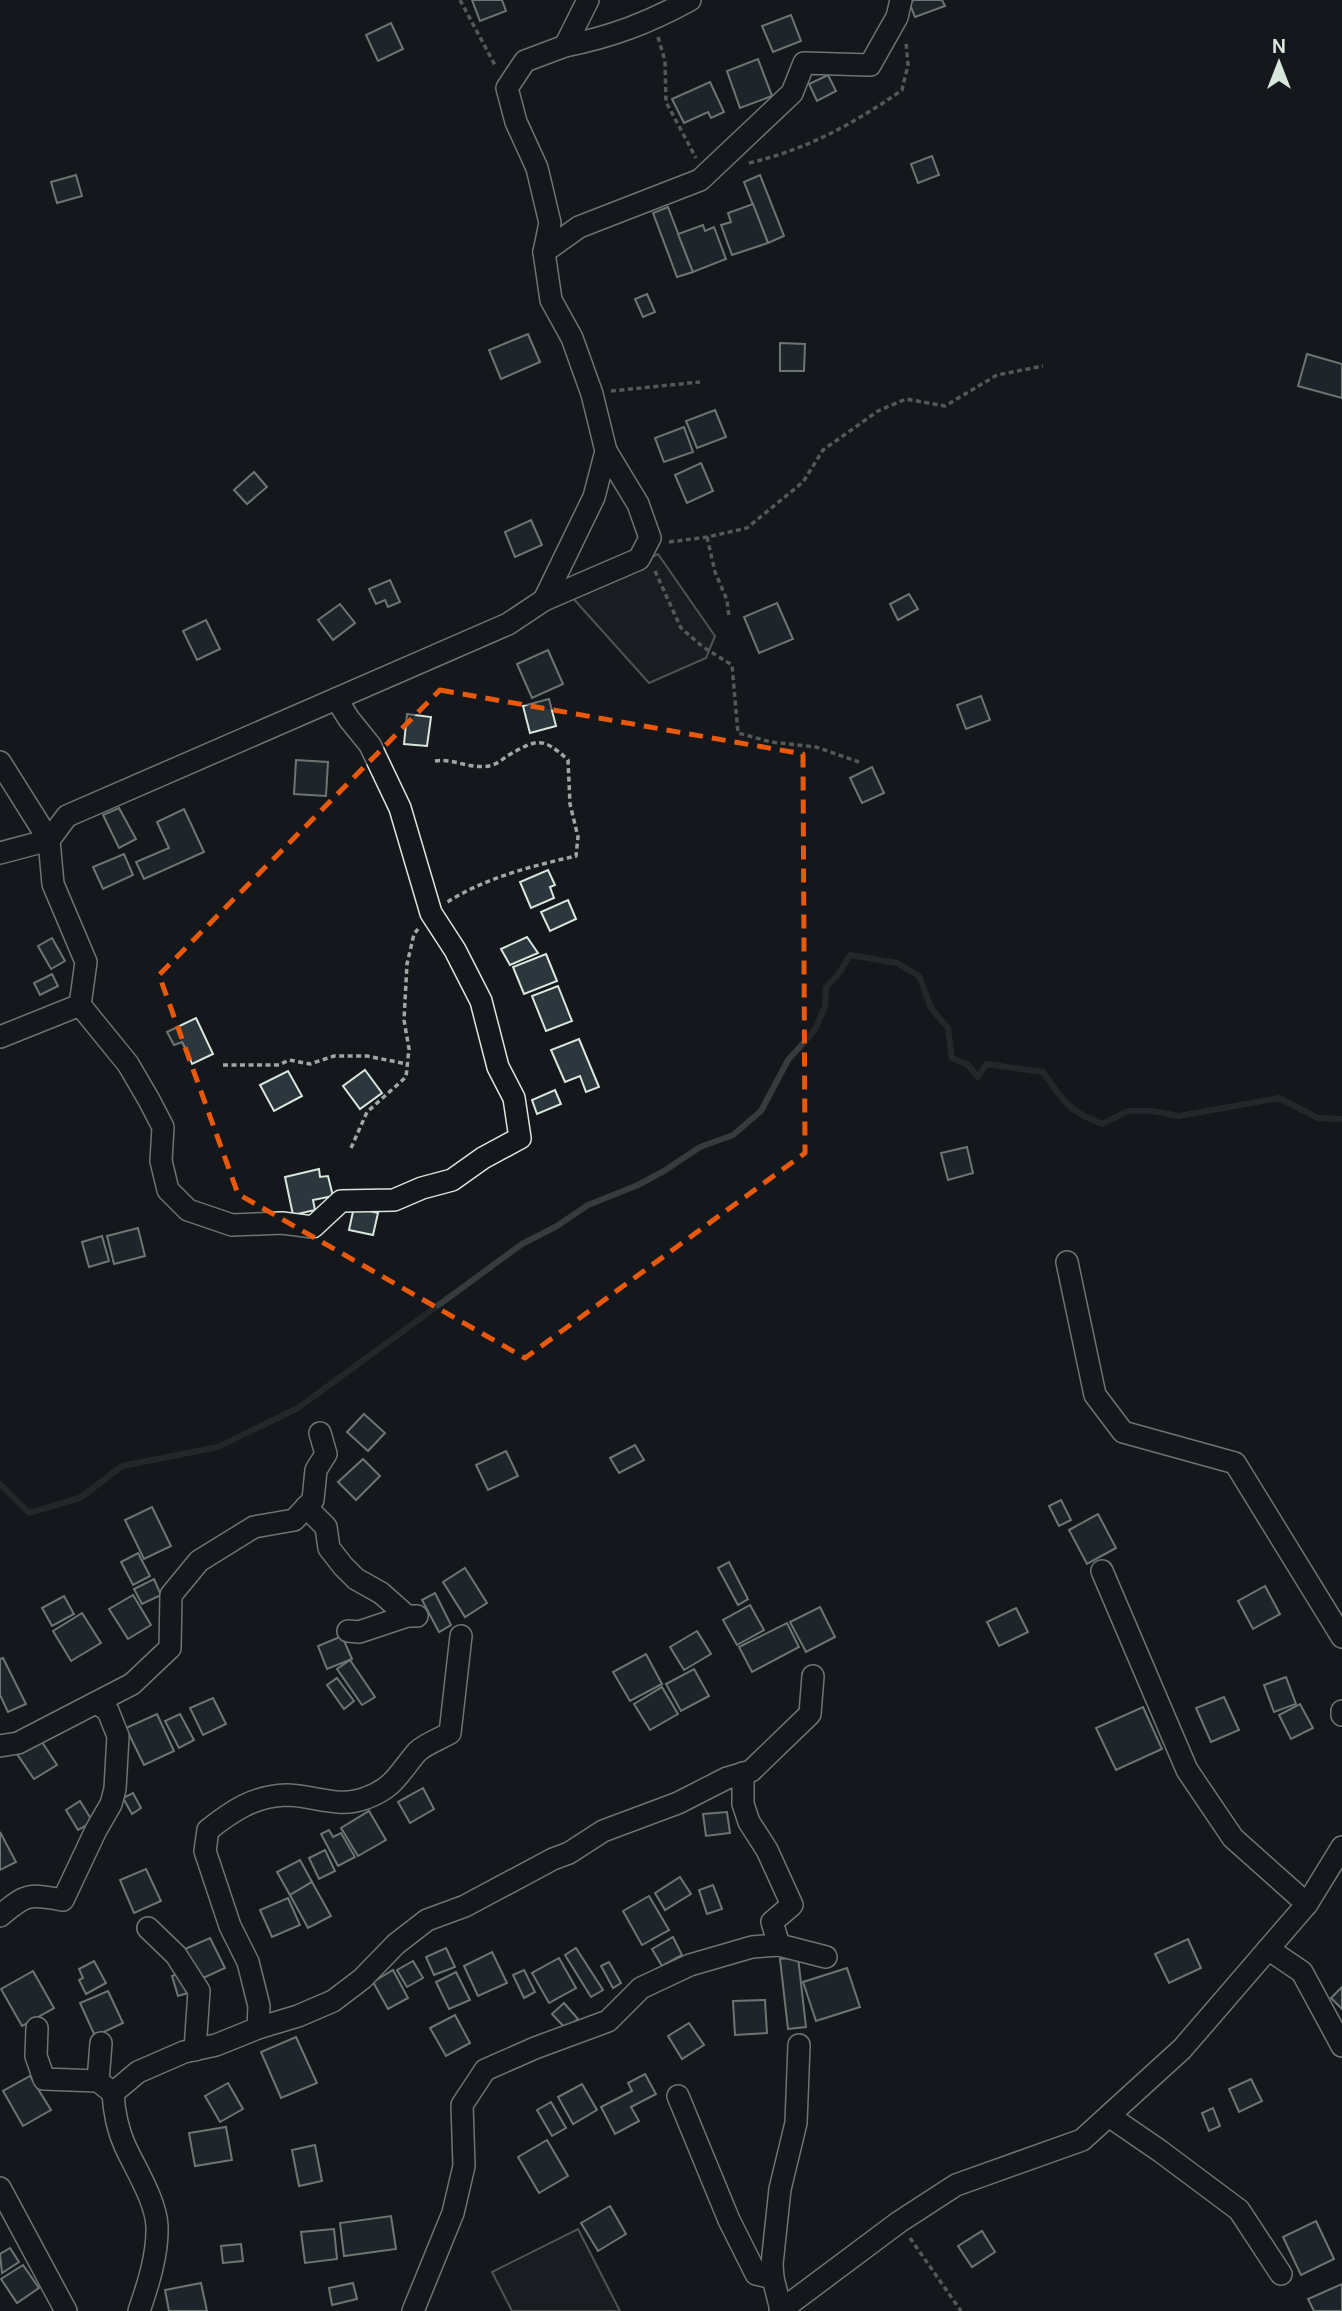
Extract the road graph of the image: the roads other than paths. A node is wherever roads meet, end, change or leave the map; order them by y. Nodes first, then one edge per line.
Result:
1 (587, 0) edge
2 (690, 0) edge
3 (899, 8) edge
4 (565, 46) junction
5 (544, 252) junction
6 (606, 451) junction
7 (544, 600) junction
8 (337, 700) junction
9 (0, 762) edge
10 (49, 840) junction
11 (0, 853) edge
12 (80, 1005) junction
13 (0, 1037) edge
14 (1067, 1262) dead end
15 (320, 1433) dead end
16 (306, 1507) junction
17 (1102, 1571) dead end
18 (348, 1631) dead end
19 (461, 1636) dead end
20 (1342, 1637) edge
21 (813, 1676) dead end
22 (97, 1703) junction
23 (0, 1746) edge
24 (743, 1773) junction
25 (1342, 1847) edge
26 (1307, 1904) junction
27 (0, 1916) edge
28 (148, 1928) dead end
29 (779, 1945) junction
30 (1268, 1949) junction
31 (826, 1957) dead end
32 (37, 2028) dead end
33 (258, 2028) junction
34 (100, 2043) dead end
35 (799, 2045) dead end
36 (1342, 2046) edge
37 (195, 2050) junction
38 (105, 2087) junction
39 (678, 2096) dead end
40 (1109, 2116) junction
41 (0, 2188) edge
42 (1281, 2274) dead end
43 (773, 2278) junction
44 (781, 2310) edge
45 (66, 2311) edge
46 (139, 2311) edge
47 (413, 2311) edge

1 - 4 street
2 - 4 street
3 - 5 street
4 - 5 street
5 - 6 street
6 - 7 street
6 - 7 street
7 - 8 street
8 - 10 street
8 - 12 street
9 - 10 street
10 - 11 street
10 - 12 street
12 - 13 street
14 - 20 street
15 - 16 street
16 - 18 street
16 - 22 street
17 - 26 street
19 - 33 street
21 - 24 street
22 - 23 street
22 - 27 street
24 - 29 street
24 - 33 street
25 - 26 street
26 - 30 street
28 - 37 street
29 - 31 street
29 - 47 street
30 - 36 street
30 - 40 street
32 - 38 street
33 - 37 street
34 - 38 street
35 - 43 street
37 - 38 street
38 - 46 street
39 - 43 street
40 - 42 street
40 - 44 street
41 - 45 street
43 - 44 street

